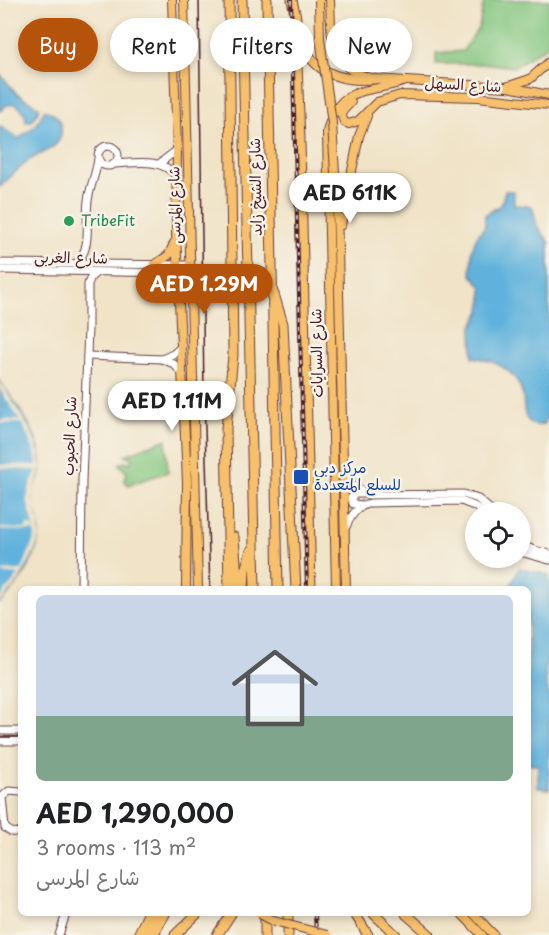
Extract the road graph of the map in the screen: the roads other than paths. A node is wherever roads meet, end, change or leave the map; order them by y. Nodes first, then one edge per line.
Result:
1 (172, 0) edge
2 (184, 0) edge
3 (229, 0) edge
4 (242, 0) edge
5 (267, 0) edge
6 (292, 0) edge
7 (320, 0) edge
8 (330, 0) edge
9 (295, 12) junction
10 (549, 62) edge
11 (374, 79) junction
12 (406, 81) junction
13 (383, 86) junction
14 (506, 87) junction
15 (549, 95) edge
16 (377, 102) junction
17 (549, 105) edge
18 (177, 150) junction
19 (117, 153) junction
20 (98, 159) junction
21 (135, 163) junction
22 (160, 163) junction
23 (112, 165) junction
24 (177, 177) junction
25 (94, 181) junction
26 (176, 234) junction
27 (338, 243) junction
28 (86, 251) junction
29 (2, 266) edge
30 (76, 267) junction
31 (190, 267) junction
32 (98, 268) junction
33 (151, 269) junction
34 (178, 269) junction
35 (88, 284) junction
36 (273, 291) junction
37 (179, 299) junction
38 (182, 346) junction
39 (87, 356) junction
40 (162, 359) junction
41 (183, 376) junction
42 (337, 422) junction
43 (342, 454) junction
44 (363, 494) junction
45 (481, 502) edge
46 (465, 503) edge
47 (363, 505) junction
48 (228, 508) junction
49 (344, 532) junction
50 (253, 546) junction
51 (531, 549) edge
52 (549, 554) edge
53 (531, 555) edge
54 (549, 560) edge
55 (81, 586) edge
56 (186, 586) edge
57 (198, 586) edge
58 (230, 586) edge
59 (238, 586) edge
60 (244, 586) edge
61 (255, 586) edge
62 (278, 586) edge
63 (296, 586) edge
64 (311, 586) edge
65 (336, 586) edge
66 (346, 586) edge
67 (0, 731) edge
68 (18, 731) edge
69 (0, 741) edge
70 (18, 741) edge
71 (18, 792) edge
72 (2, 817) edge
73 (18, 832) edge
74 (65, 916) edge
75 (147, 916) edge
76 (155, 916) edge
77 (164, 916) edge
78 (196, 916) edge
79 (230, 916) edge
80 (264, 916) edge
81 (265, 916) edge
82 (288, 916) edge
83 (356, 916) edge
84 (376, 916) edge
85 (408, 916) edge
86 (464, 916) edge
87 (476, 916) edge
88 (274, 921) junction
89 (59, 935) edge
90 (138, 935) edge
91 (146, 935) edge
92 (153, 935) edge
93 (176, 935) edge
94 (217, 935) edge
95 (265, 935) edge
96 (288, 935) edge
97 (305, 935) edge
98 (327, 935) edge
99 (368, 935) edge
100 (396, 935) edge
101 (430, 935) edge
102 (482, 935) edge
103 (494, 935) edge

1 - 18 main road, شارع المرسى
2 - 31 main road, شارع المرسى
3 - 48 highway
4 - 50 highway, شارع الشيخ زايد
5 - 36 highway, شارع الشيخ زايد
6 - 9 highway
7 - 27 main road, شارع السرايات, bridge
8 - 11 main road, شارع السرايات
9 - 11 highway
9 - 64 highway
10 - 14 main road, شارع السرايات
11 - 12 main road, شارع السرايات
12 - 13 main road, شارع السرايات
12 - 14 main road, شارع السرايات
13 - 16 main road
13 - 42 main road, شارع السرايات
14 - 15 main road
16 - 17 main road, شارع السهل
16 - 27 main road, شارع السرايات
18 - 22 street
18 - 24 main road, شارع المرسى
19 - 20 street
19 - 21 street
19 - 23 street
20 - 23 street
20 - 25 street
21 - 22 street
21 - 23 street
22 - 24 street
23 - 25 street
24 - 26 main road, شارع المرسى
25 - 28 street
26 - 33 main road
26 - 34 main road, شارع المرسى
27 - 42 main road, شارع السرايات
28 - 30 street
28 - 32 street
29 - 30 street, شارع الغربى
30 - 32 street, شارع الغربى
30 - 35 street
31 - 34 street, شارع الغربى
31 - 57 main road, شارع المرسى
32 - 33 street, شارع الغربى
32 - 35 street
33 - 34 street, شارع الغربى
33 - 37 main road
34 - 37 main road, شارع المرسى
35 - 39 street, شارع الحبوب
36 - 62 highway, شارع الشيخ زايد
36 - 63 highway
37 - 38 main road, شارع المرسى
38 - 40 street
38 - 41 main road, شارع المرسى
39 - 40 street
39 - 55 street, شارع الحبوب
40 - 41 street
41 - 56 main road, شارع المرسى
42 - 43 main road, شارع السرايات
42 - 65 main road, شارع السرايات
43 - 44 street
43 - 49 main road, شارع السرايات
44 - 45 street
44 - 47 street
46 - 47 street
47 - 49 street
48 - 58 highway
48 - 59 highway
49 - 66 main road, شارع السرايات
50 - 60 highway
50 - 61 highway, شارع الشيخ زايد
51 - 52 street
53 - 54 street
67 - 68 street
69 - 70 street
71 - 72 street
72 - 73 street
74 - 89 street
75 - 90 highway
76 - 91 main road
77 - 92 highway
78 - 93 highway
79 - 94 highway
80 - 88 main road, bridge
81 - 95 highway
82 - 96 highway
83 - 99 highway
84 - 100 highway
85 - 101 highway
86 - 102 main road
87 - 103 main road
88 - 97 main road, bridge
88 - 98 main road, bridge

